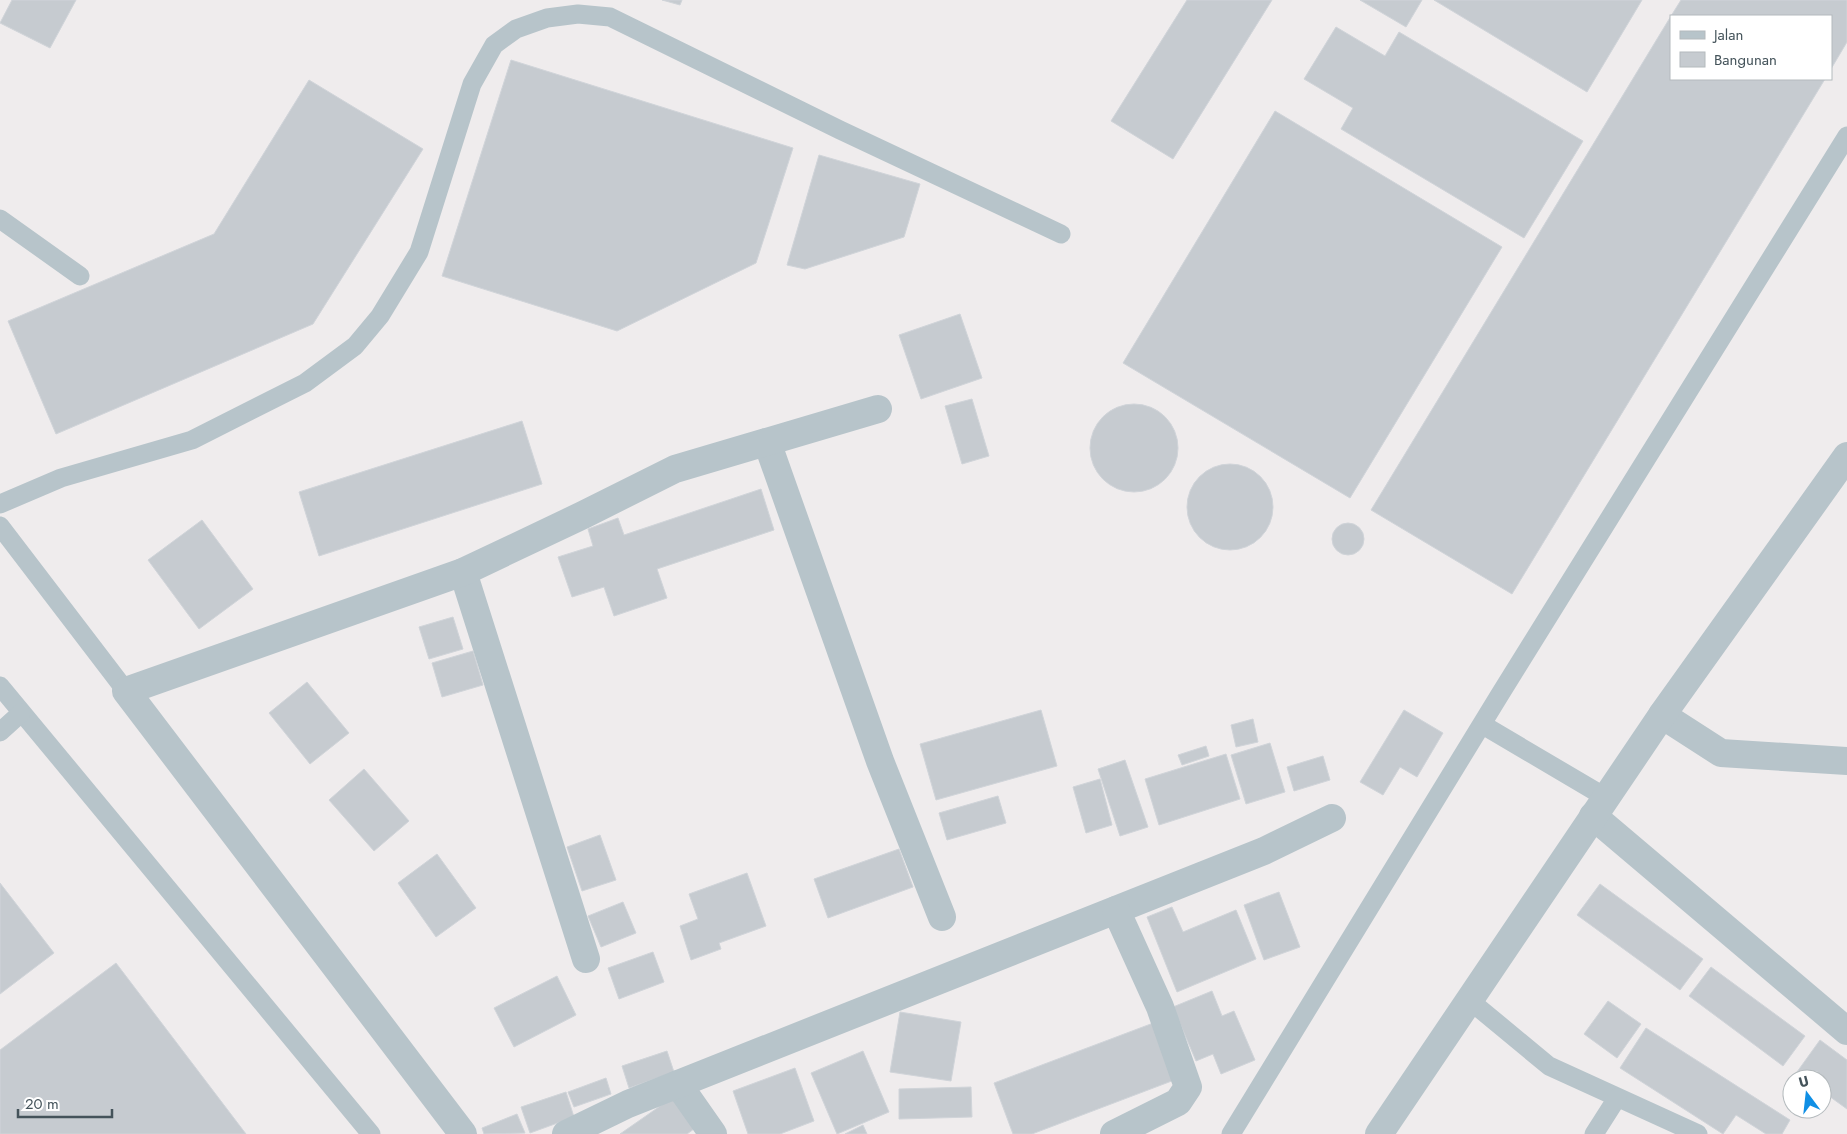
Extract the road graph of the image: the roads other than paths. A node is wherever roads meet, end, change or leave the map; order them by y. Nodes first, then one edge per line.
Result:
1 (1847, 136) edge
2 (0, 219) edge
3 (1061, 234) dead end
4 (80, 276) dead end
5 (878, 409) dead end
6 (768, 442) junction
7 (1847, 456) edge
8 (0, 504) edge
9 (0, 526) edge
10 (463, 572) junction
11 (0, 686) edge
12 (126, 691) junction
13 (22, 713) junction
14 (1662, 715) junction
15 (1483, 725) junction
16 (0, 732) edge
17 (1847, 761) edge
18 (1599, 807) junction
19 (1332, 818) dead end
20 (1116, 910) junction
21 (942, 917) dead end
22 (586, 959) dead end
23 (1468, 999) junction
24 (1847, 1031) edge
25 (678, 1084) junction
26 (1617, 1098) junction
27 (371, 1134) edge
28 (463, 1134) edge
29 (566, 1134) edge
30 (713, 1134) edge
31 (1114, 1134) edge
32 (1232, 1134) edge
33 (1379, 1134) edge
34 (1594, 1134) edge
35 (1698, 1134) edge

1 - 15 lane
2 - 4 lane
3 - 8 lane
5 - 6 street
6 - 10 street
6 - 21 street
7 - 14 street
9 - 12 lane
10 - 12 street
10 - 22 street
11 - 13 lane
12 - 28 street
13 - 16 lane
13 - 27 lane
14 - 17 street
14 - 18 street
15 - 18 lane
15 - 32 lane
18 - 23 street
18 - 24 street
19 - 20 street
20 - 25 street
20 - 31 street
23 - 26 lane
23 - 33 street
25 - 29 street
25 - 30 street
26 - 34 lane
26 - 35 lane

